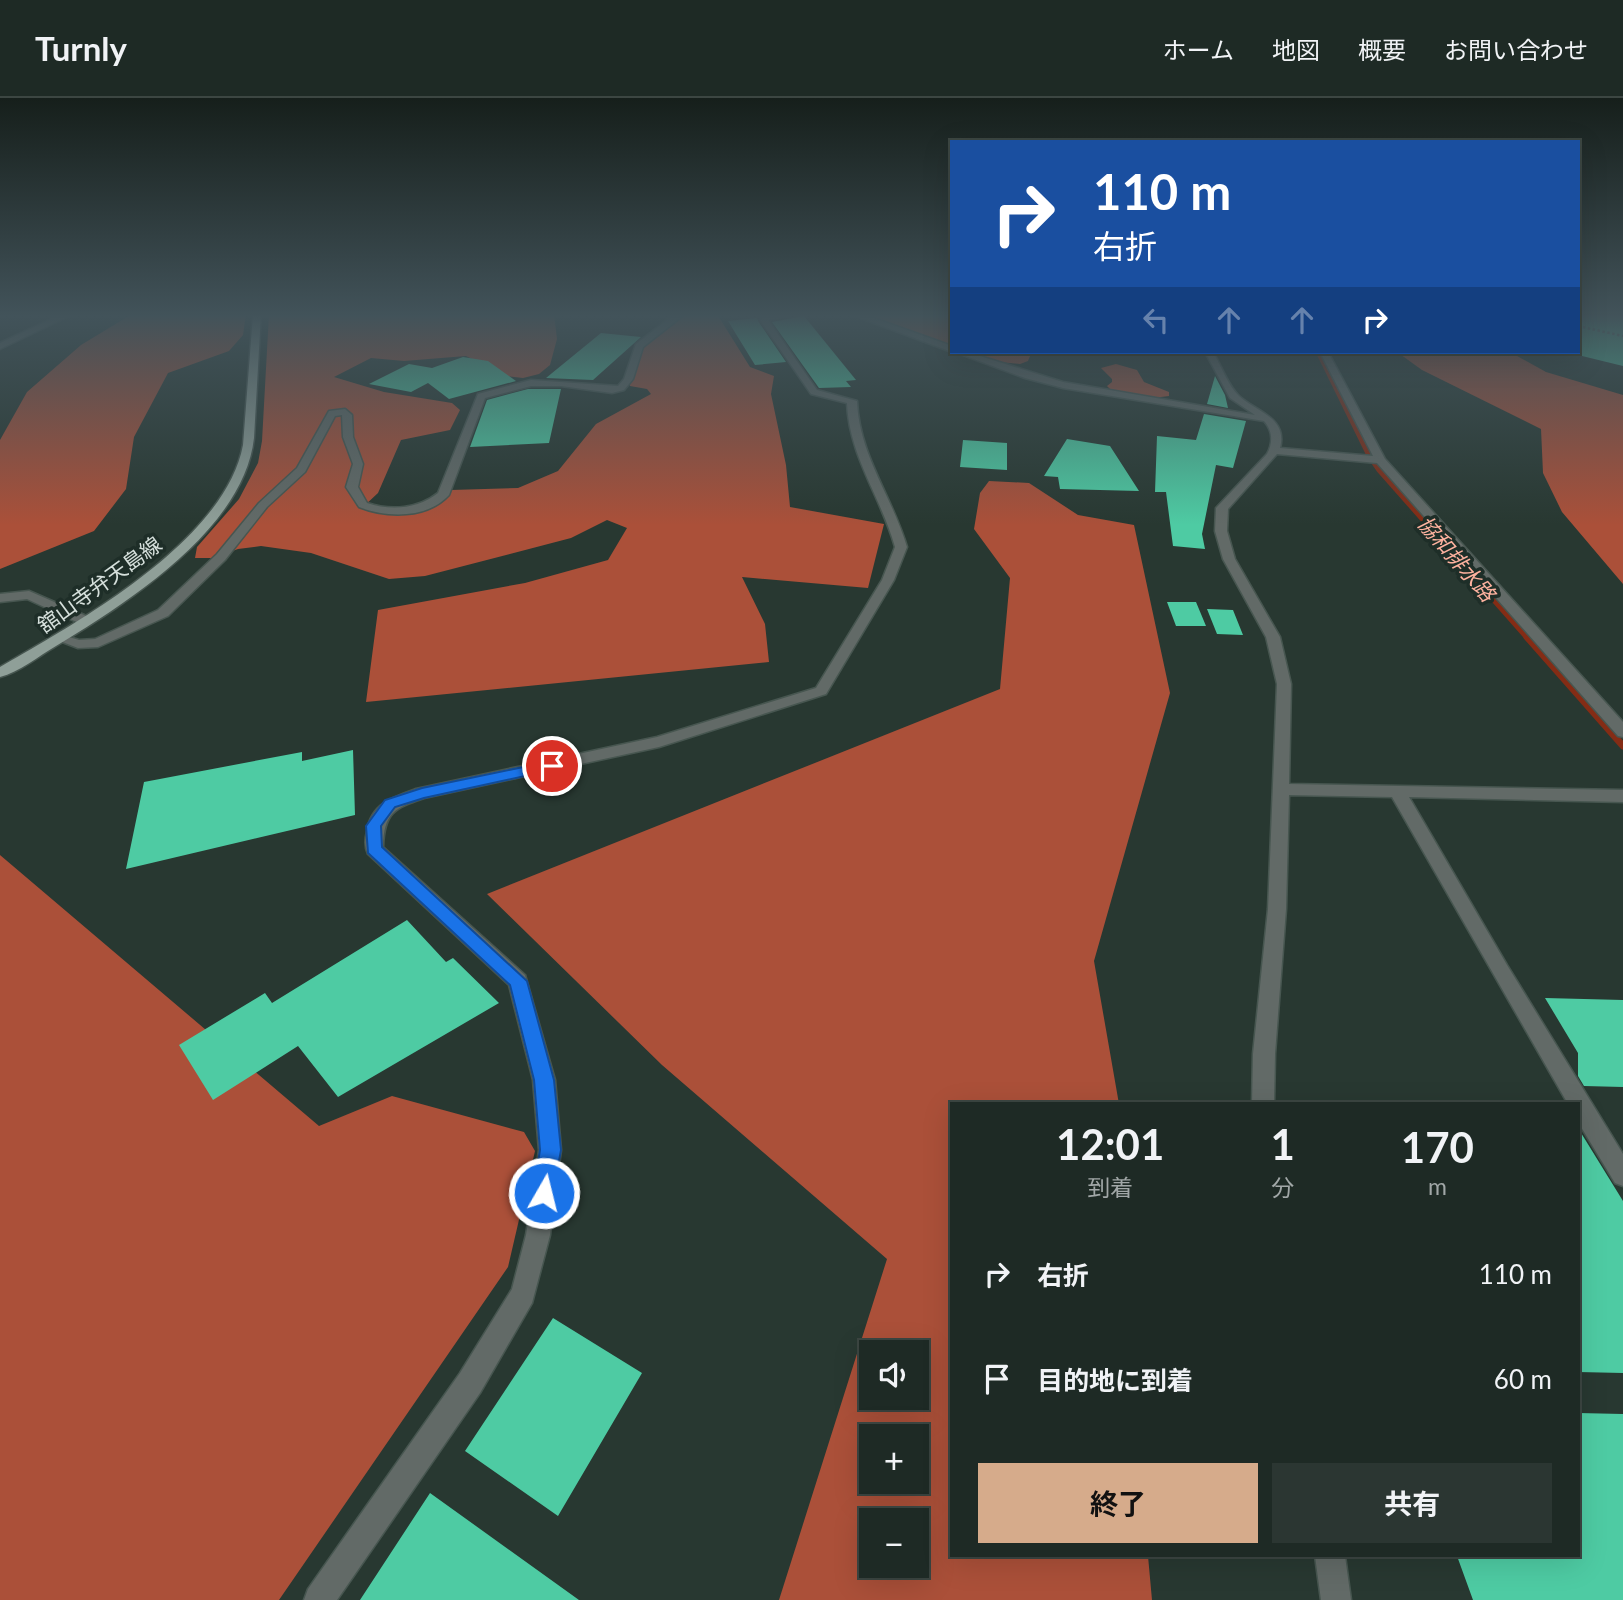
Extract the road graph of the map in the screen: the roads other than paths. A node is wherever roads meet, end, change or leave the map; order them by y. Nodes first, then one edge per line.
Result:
1 (252, 384) edge
2 (518, 384) edge
3 (570, 384) edge
4 (624, 384) edge
5 (809, 384) edge
6 (1059, 384) edge
7 (1227, 384) edge
8 (1340, 384) edge
9 (1269, 420) junction
10 (1274, 452) junction
11 (1378, 460) junction
12 (0, 598) edge
13 (86, 621) junction
14 (59, 638) junction
15 (0, 673) edge
16 (1623, 732) edge
17 (1280, 789) junction
18 (1398, 793) junction
19 (1623, 796) edge
20 (1263, 1102) edge
21 (1579, 1102) edge
22 (1580, 1104) edge
23 (1623, 1175) edge
24 (1330, 1557) edge
25 (319, 1600) edge
26 (1336, 1600) edge

1 - 13 main road, 舘山寺弁天島線
2 - 14 street
3 - 4 street
5 - 25 street
6 - 9 street
7 - 9 street
8 - 11 street
9 - 10 street
10 - 11 street
10 - 17 street
11 - 16 street
12 - 13 street
13 - 14 main road, 舘山寺弁天島線
14 - 15 main road, 舘山寺弁天島線
17 - 18 street
17 - 20 street
18 - 19 street
18 - 21 street
22 - 23 street
24 - 26 street

